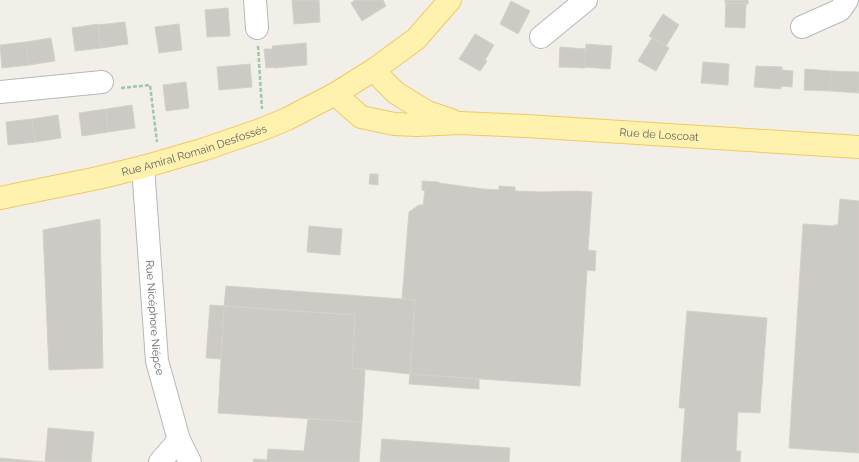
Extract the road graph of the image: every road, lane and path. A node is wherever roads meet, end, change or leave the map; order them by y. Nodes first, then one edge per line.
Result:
1 (255, 0) edge
2 (450, 0) edge
3 (586, 0) edge
4 (847, 0) edge
5 (802, 27) dead end
6 (257, 28) joint
7 (541, 37) dead end
8 (375, 69) junction
9 (102, 82) joint
10 (0, 92) edge
11 (335, 94) junction
12 (460, 123) junction
13 (263, 130) junction
14 (859, 147) edge
15 (152, 165) junction
16 (0, 198) edge
17 (179, 440) junction
18 (160, 462) edge
19 (190, 462) edge

1 - 6 street
2 - 8 main road, Rue Amiral Romain Desfossés
3 - 7 street
4 - 5 street
6 - 13 path
8 - 11 main road, Rue Amiral Romain Desfossés
8 - 12 main road, Rue de Loscoat
9 - 10 street
9 - 15 path
11 - 12 main road, Rue de Loscoat
11 - 13 main road, Rue Amiral Romain Desfossés
12 - 14 main road, Rue de Loscoat
13 - 15 main road, Rue Amiral Romain Desfossés
15 - 16 main road, Rue Amiral Romain Desfossés
15 - 17 street, Rue Nicéphore Niépce
17 - 18 street
17 - 19 street, Rue Nicéphore Niépce

